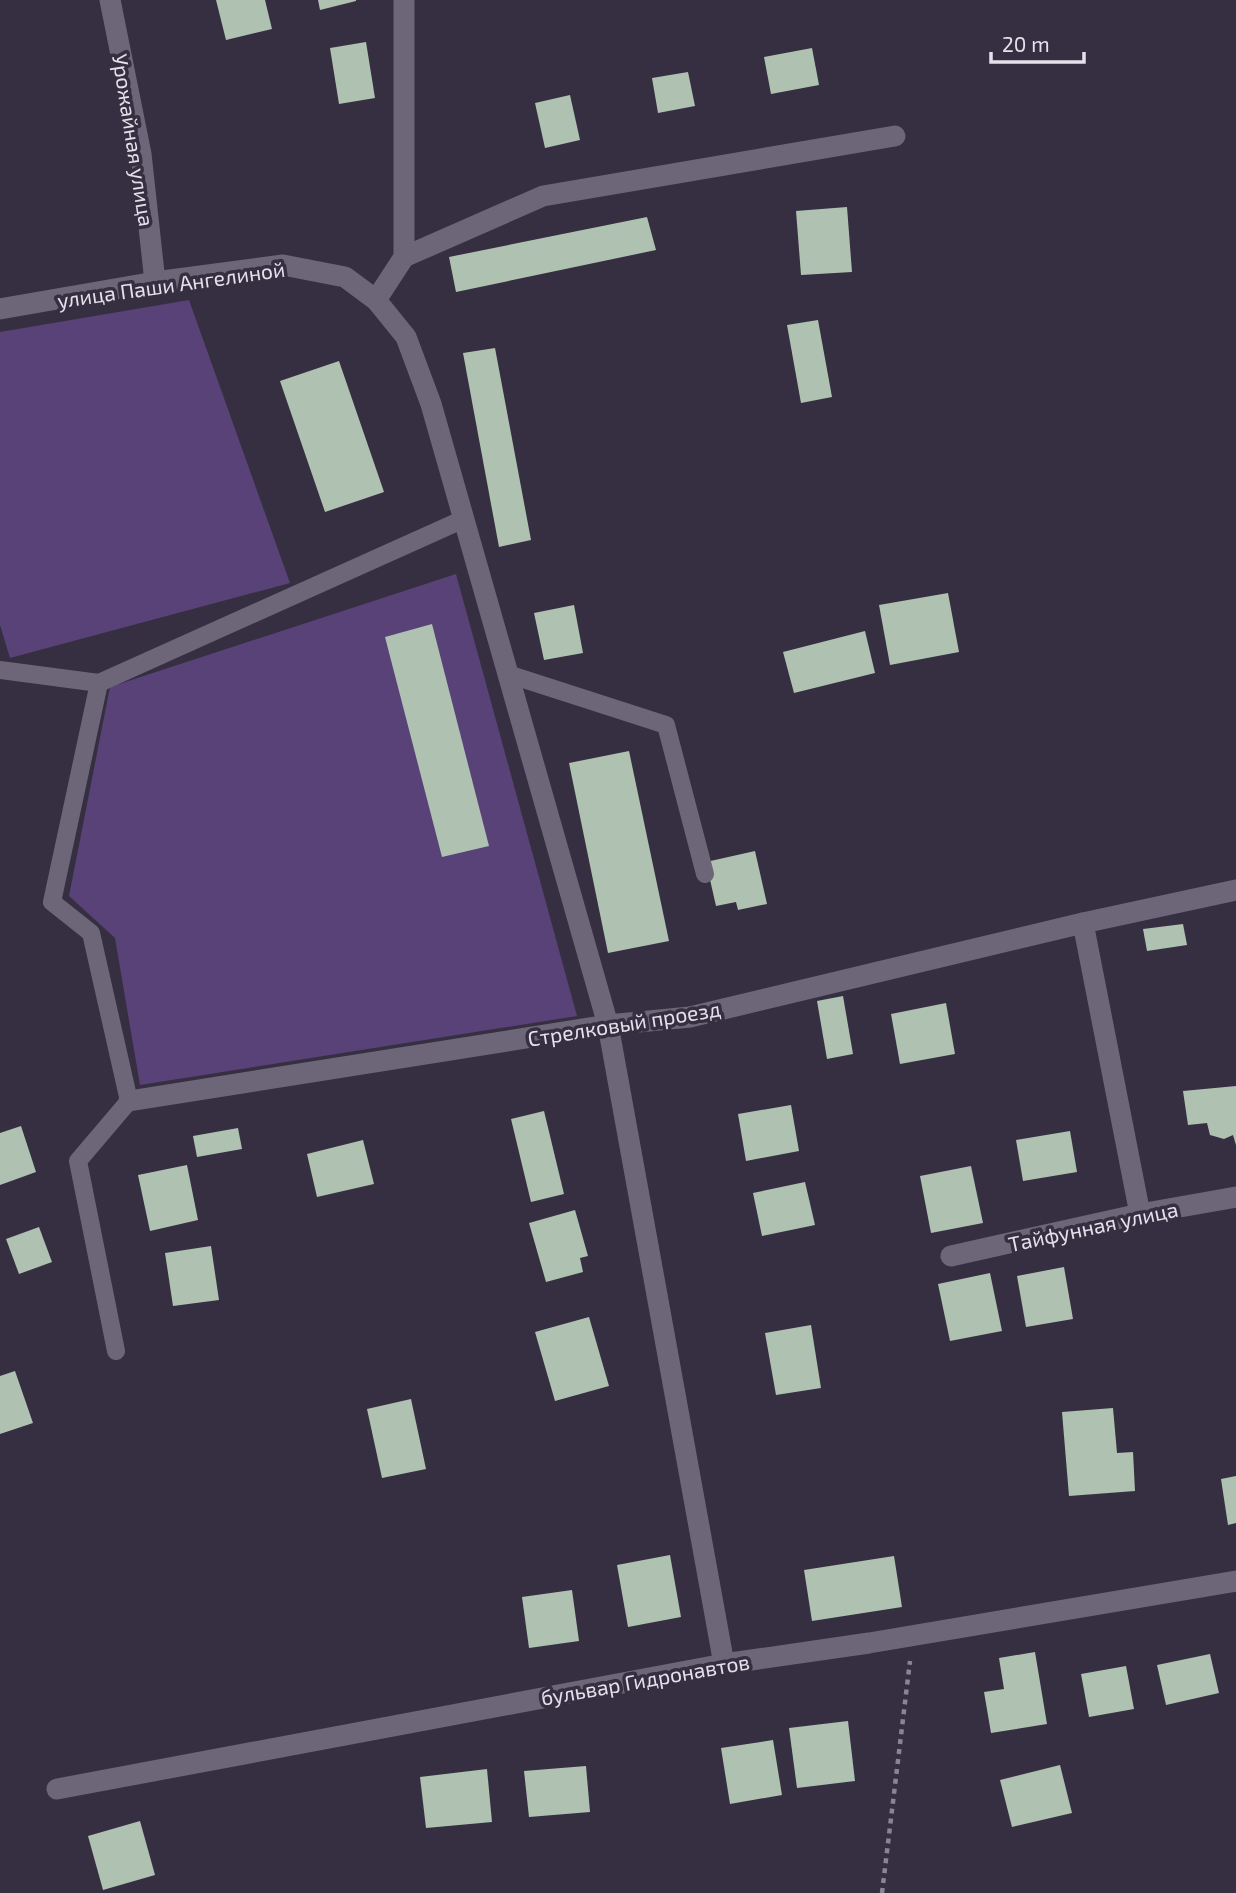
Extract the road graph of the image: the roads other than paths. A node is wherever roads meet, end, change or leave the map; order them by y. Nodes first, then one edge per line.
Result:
1 (110, 0) edge
2 (404, 0) edge
3 (895, 136) dead end
4 (404, 257) junction
5 (155, 282) junction
6 (376, 300) junction
7 (0, 309) edge
8 (464, 519) junction
9 (0, 670) edge
10 (508, 674) junction
11 (99, 684) junction
12 (705, 874) dead end
13 (1236, 890) edge
14 (1083, 923) junction
15 (608, 1025) junction
16 (129, 1101) junction
17 (1236, 1197) edge
18 (1140, 1214) junction
19 (951, 1256) dead end
20 (116, 1351) dead end
21 (1236, 1581) edge
22 (724, 1664) junction
23 (57, 1789) dead end

1 - 5 street, Урожайная улица
2 - 4 street
3 - 4 street
4 - 6 street
5 - 6 street, улица Паши Ангелиной
5 - 7 street, улица Паши Ангелиной
6 - 8 street, улица Паши Ангелиной
8 - 10 street, улица Паши Ангелиной
8 - 11 lane
9 - 11 lane
10 - 12 lane
10 - 15 street, улица Паши Ангелиной
11 - 16 lane
13 - 14 street, Стрелковый проезд
14 - 15 street, Стрелковый проезд
14 - 18 street
15 - 16 street, Стрелковый проезд
15 - 22 street, улица Паши Ангелиной
16 - 20 lane
17 - 18 street, Тайфунная улица
18 - 19 street, Тайфунная улица
21 - 22 street, бульвар Гидронавтов
22 - 23 street, бульвар Гидронавтов

